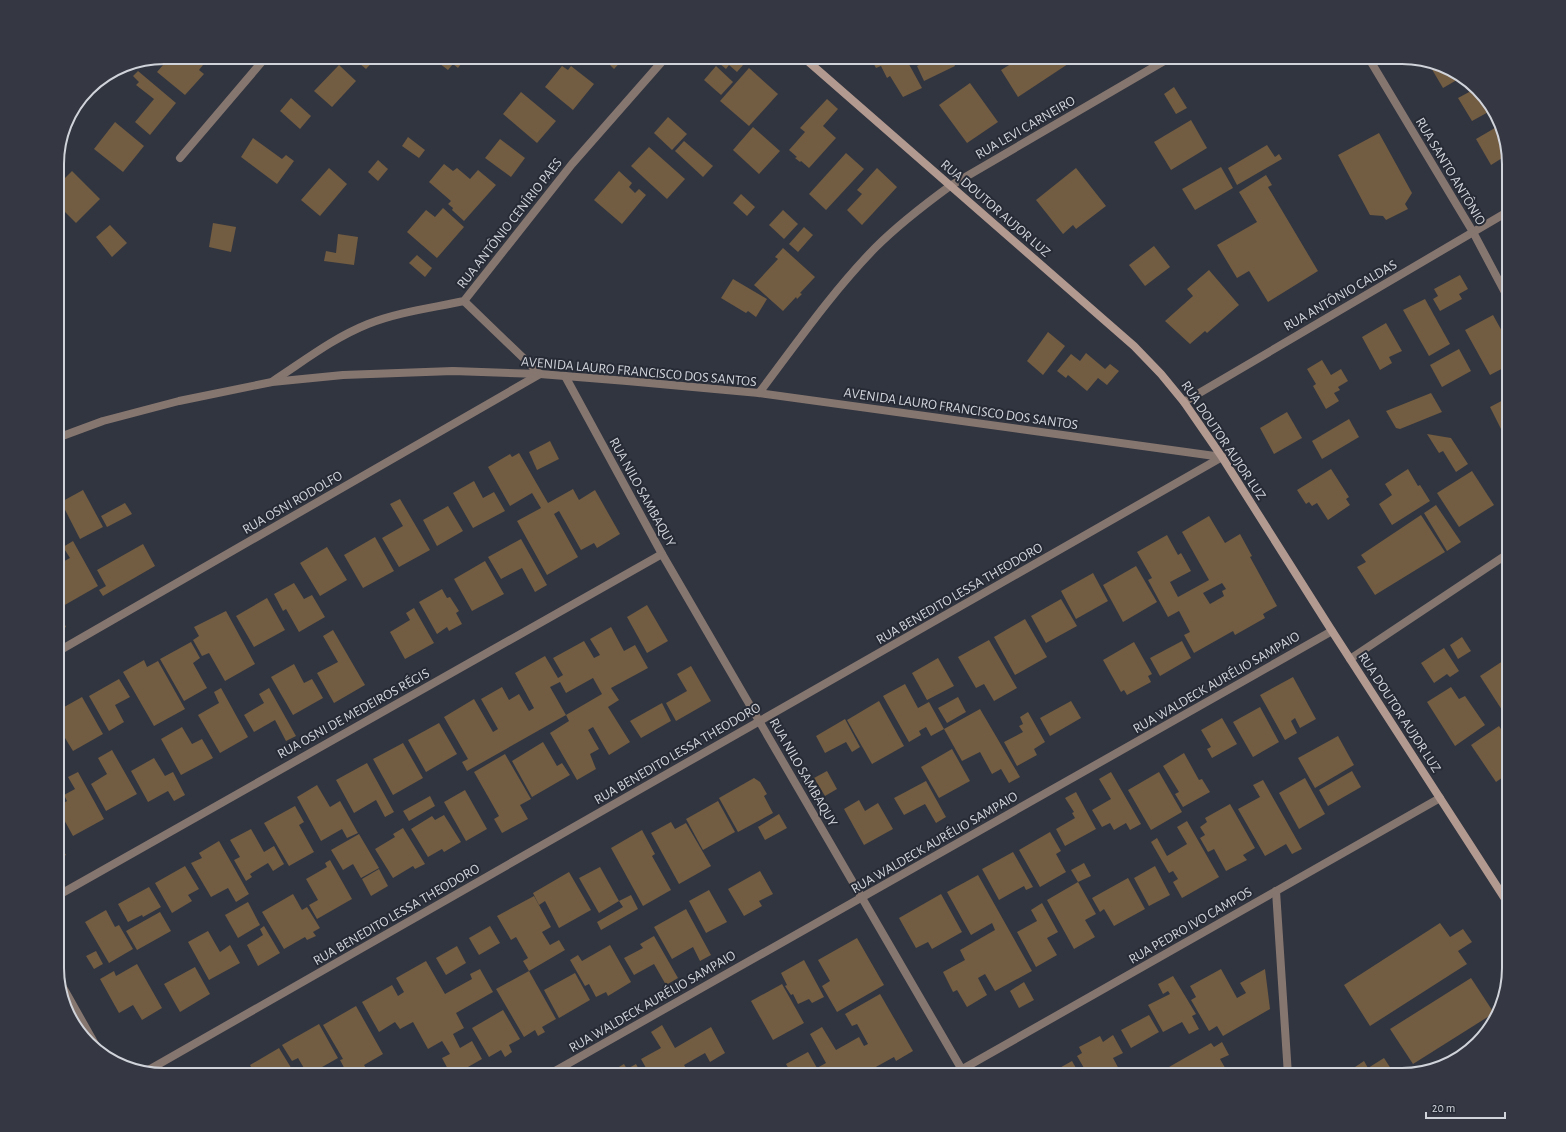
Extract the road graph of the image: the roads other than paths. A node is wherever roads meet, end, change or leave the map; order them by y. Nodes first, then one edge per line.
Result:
1 (260, 64) edge
2 (660, 64) edge
3 (811, 64) edge
4 (1159, 64) edge
5 (1372, 64) edge
6 (180, 158) dead end
7 (950, 186) junction
8 (1502, 215) edge
9 (1473, 232) junction
10 (1502, 287) edge
11 (464, 302) junction
12 (540, 374) junction
13 (565, 376) junction
14 (272, 382) junction
15 (758, 393) junction
16 (1184, 402) junction
17 (64, 435) edge
18 (1222, 457) junction
19 (662, 554) junction
20 (1502, 558) edge
21 (1332, 631) junction
22 (64, 648) edge
23 (1350, 659) junction
24 (759, 721) junction
25 (1440, 798) junction
26 (1276, 891) junction
27 (64, 892) edge
28 (1502, 894) edge
29 (861, 898) junction
30 (68, 996) edge
31 (90, 1035) edge
32 (153, 1067) edge
33 (560, 1068) edge
34 (961, 1068) edge
35 (970, 1068) edge
36 (1288, 1068) edge

1 - 6 street
2 - 11 street, RUA ANTÔNIO CENÍRIO PAES
3 - 7 street, RUA DOUTOR AUJOR LUZ
4 - 7 street, RUA LEVI CARNEIRO
5 - 9 street, RUA SANTO ANTÔNIO
7 - 15 street, RUA LEVI CARNEIRO
7 - 16 street, RUA DOUTOR AUJOR LUZ
8 - 9 street, RUA ANTÔNIO CALDAS
9 - 10 street, RUA SANTO ANTÔNIO
9 - 16 street, RUA ANTÔNIO CALDAS
11 - 12 street
11 - 14 street, RUA ANTÔNIO CENÍRIO PAES
12 - 13 street, AVENIDA LAURO FRANCISCO DOS SANTOS
12 - 14 street, AVENIDA LAURO FRANCISCO DOS SANTOS
12 - 22 street, RUA OSNI RODOLFO
13 - 15 street, AVENIDA LAURO FRANCISCO DOS SANTOS
13 - 19 street, RUA NILO SAMBAQUY
14 - 17 street, AVENIDA LAURO FRANCISCO DOS SANTOS
15 - 18 street, AVENIDA LAURO FRANCISCO DOS SANTOS
16 - 18 street, RUA DOUTOR AUJOR LUZ
18 - 21 street, RUA DOUTOR AUJOR LUZ
18 - 24 street, RUA BENEDITO LESSA THEODORO
19 - 24 street, RUA NILO SAMBAQUY
19 - 27 street, RUA OSNI DE MEDEIROS RÉGIS
20 - 23 street
21 - 23 street, RUA DOUTOR AUJOR LUZ
21 - 29 street, RUA WALDECK AURÉLIO SAMPAIO
23 - 25 street, RUA DOUTOR AUJOR LUZ
24 - 29 street, RUA NILO SAMBAQUY
24 - 32 street, RUA BENEDITO LESSA THEODORO
25 - 26 street, RUA PEDRO IVO CAMPOS
25 - 28 street, RUA DOUTOR AUJOR LUZ
26 - 35 street, RUA PEDRO IVO CAMPOS
26 - 36 street
29 - 33 street, RUA WALDECK AURÉLIO SAMPAIO
29 - 34 street, RUA NILO SAMBAQUY
30 - 31 street

